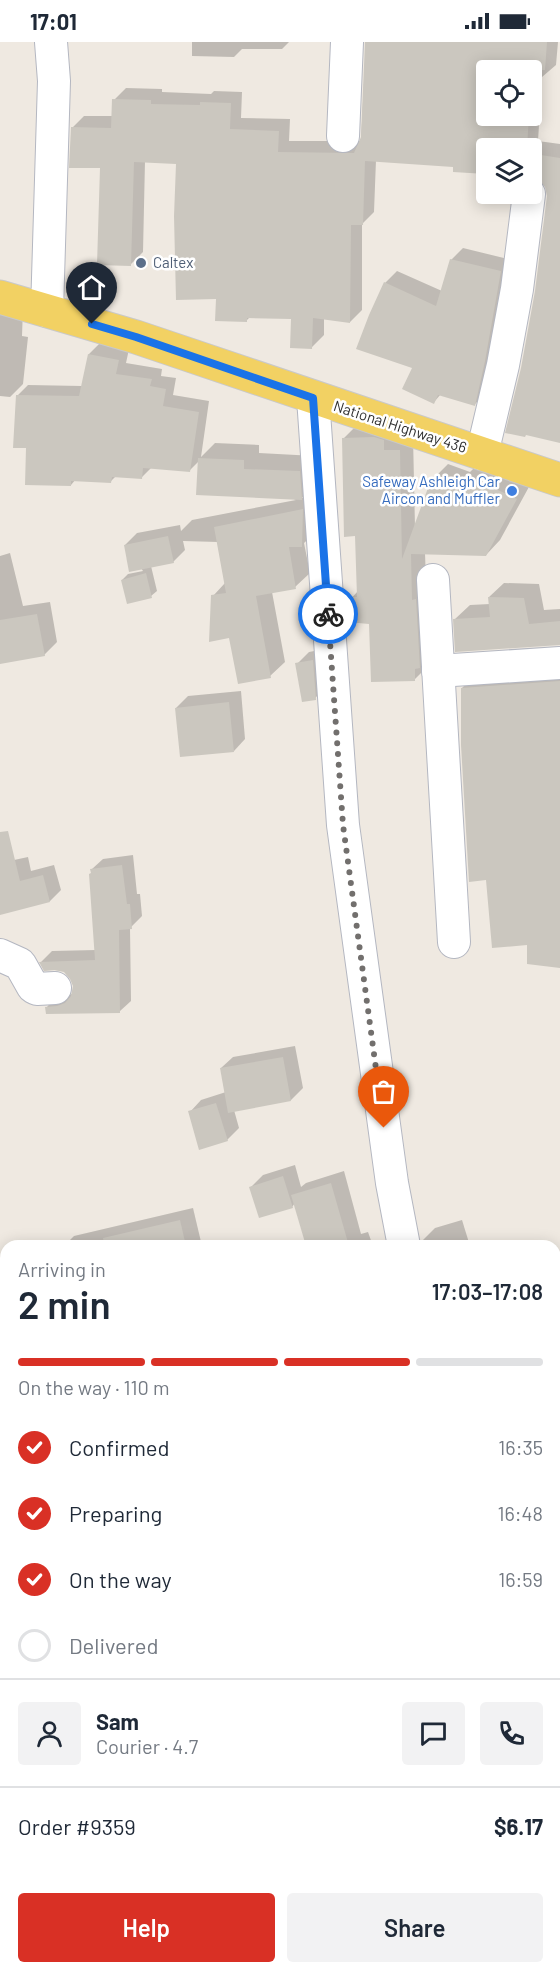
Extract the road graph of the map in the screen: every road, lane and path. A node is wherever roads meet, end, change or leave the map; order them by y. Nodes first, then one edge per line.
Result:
1 (51, 42) edge
2 (347, 42) edge
3 (343, 136) dead end
4 (528, 204) edge
5 (0, 297) edge
6 (47, 311) junction
7 (313, 398) junction
8 (483, 454) junction
9 (560, 480) edge
10 (433, 580) dead end
11 (560, 663) edge
12 (438, 671) junction
13 (454, 942) dead end
14 (0, 955) edge
15 (55, 988) dead end
16 (403, 1240) edge

1 - 6 street
2 - 3 street
4 - 8 street
5 - 6 main road, National Highway 436
6 - 7 main road, National Highway 436
7 - 8 main road, National Highway 436
7 - 16 street
8 - 9 main road, National Highway 436
10 - 12 street
11 - 12 street
12 - 13 street
14 - 15 street

